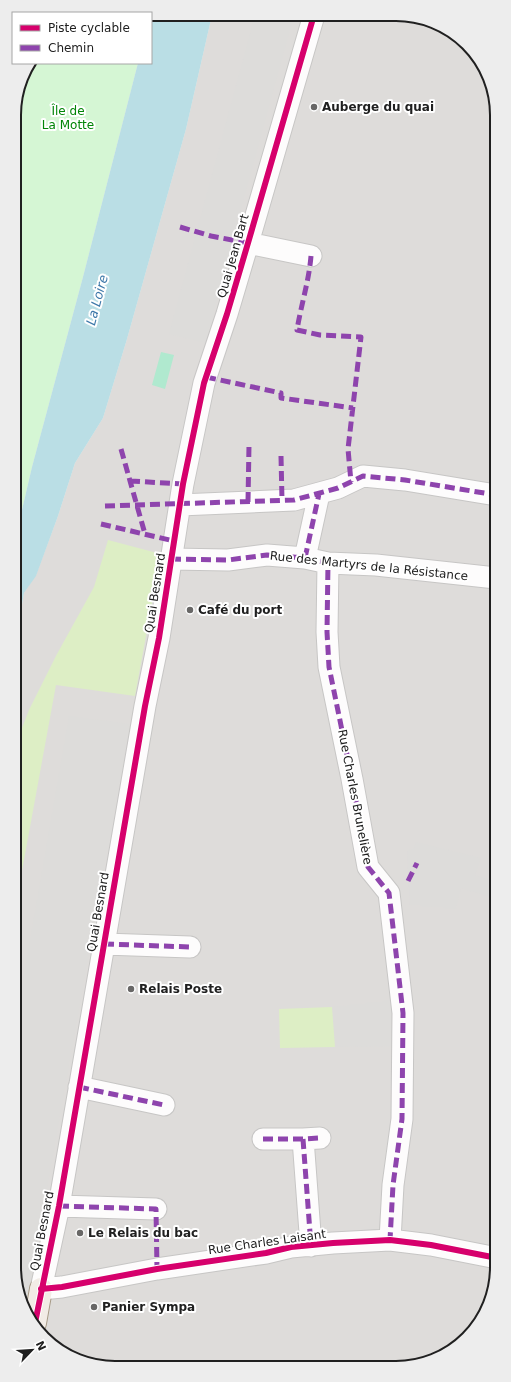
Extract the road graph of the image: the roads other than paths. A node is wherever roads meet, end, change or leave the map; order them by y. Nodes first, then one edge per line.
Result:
1 (312, 21) edge
2 (248, 244) junction
3 (311, 256) dead end
4 (319, 494) junction
5 (490, 494) edge
6 (180, 505) junction
7 (305, 558) junction
8 (172, 560) junction
9 (328, 563) junction
10 (490, 577) edge
11 (104, 944) junction
12 (190, 947) dead end
13 (79, 1087) junction
14 (164, 1104) dead end
15 (263, 1139) dead end
16 (59, 1206) junction
17 (156, 1209) dead end
18 (390, 1240) junction
19 (311, 1246) junction
20 (490, 1257) edge
21 (41, 1289) junction
22 (36, 1317) edge

1 - 2 street, Quai Jean Bart
2 - 3 street
2 - 6 street, Quai Jean Bart
4 - 5 street
4 - 6 street
4 - 7 street
6 - 8 street, Quai Besnard
7 - 8 street, Rue des Martyrs de la Résistance
7 - 9 street, Rue des Martyrs de la Résistance
8 - 11 street, Quai Besnard
9 - 10 street, Rue des Martyrs de la Résistance
9 - 18 street, Rue Charles Brunelière
11 - 12 street
11 - 13 street, Quai Besnard
13 - 14 street
13 - 16 street, Quai Besnard
15 - 19 street
16 - 17 street
16 - 21 street, Quai Besnard
18 - 19 street, Rue Charles Laisant
18 - 20 street, Rue Charles Laisant
19 - 21 street, Rue Charles Laisant
21 - 22 main road, Quai Besnard

